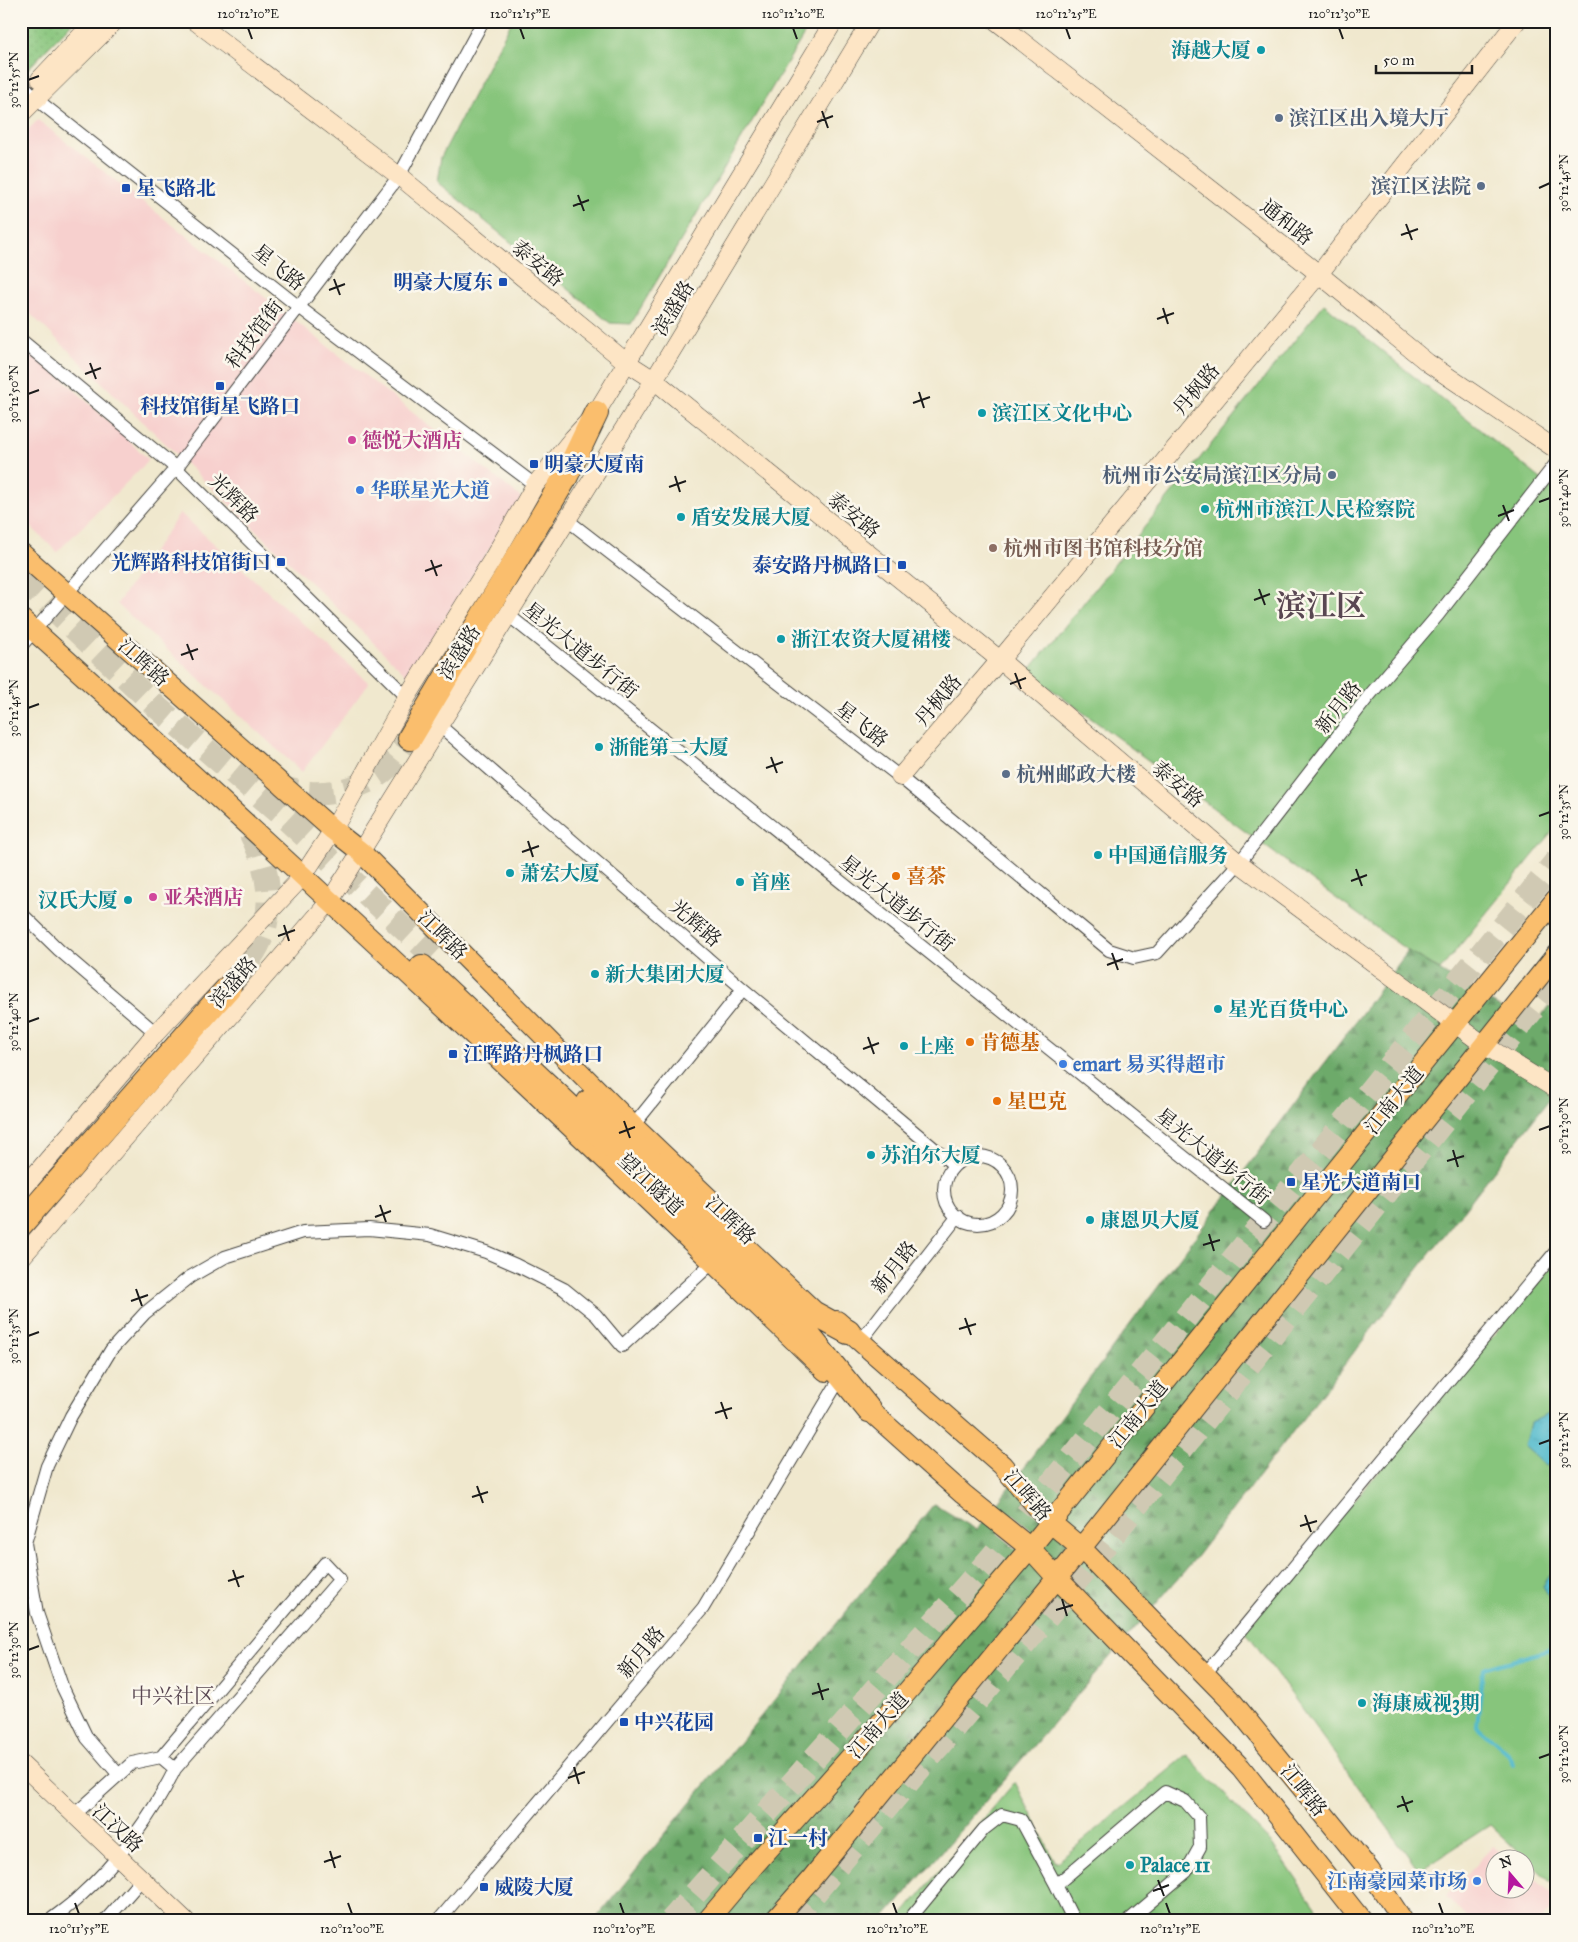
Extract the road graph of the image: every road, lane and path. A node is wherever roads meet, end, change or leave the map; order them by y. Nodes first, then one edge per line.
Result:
1 (95, 21) edge
2 (115, 21) edge
3 (195, 21) edge
4 (483, 21) edge
5 (834, 21) edge
6 (871, 21) edge
7 (996, 21) edge
8 (1517, 21) edge
9 (29, 95) edge
10 (21, 114) edge
11 (399, 176) junction
12 (1319, 274) junction
13 (299, 307) junction
14 (21, 340) edge
15 (626, 362) junction
16 (654, 380) junction
17 (596, 413) junction
18 (1557, 450) edge
19 (1557, 462) edge
20 (176, 468) junction
21 (535, 485) junction
22 (566, 518) junction
23 (21, 553) edge
24 (68, 594) junction
25 (507, 614) junction
26 (28, 625) edge
27 (21, 646) edge
28 (1000, 660) junction
29 (407, 697) junction
30 (439, 725) junction
31 (410, 738) tunnel mouth
32 (900, 777) junction
33 (333, 830) junction
34 (361, 852) junction
35 (1239, 863) junction
36 (302, 877) junction
37 (1557, 898) edge
38 (330, 902) junction
39 (21, 913) edge
40 (1557, 954) edge
41 (1134, 958) joint
42 (229, 987) tunnel mouth
43 (743, 989) junction
44 (1456, 1024) junction
45 (156, 1033) junction
46 (1484, 1045) junction
47 (1557, 1090) edge
48 (633, 1126) junction
49 (954, 1166) junction
50 (21, 1191) edge
51 (958, 1216) junction
52 (1264, 1221) dead end
53 (21, 1224) edge
54 (1557, 1250) edge
55 (21, 1258) edge
56 (713, 1262) junction
57 (854, 1337) junction
58 (838, 1382) junction
59 (869, 1410) junction
60 (1050, 1522) junction
61 (1030, 1548) junction
62 (1081, 1548) junction
63 (1057, 1578) junction
64 (1205, 1674) junction
65 (161, 1757) junction
66 (21, 1764) edge
67 (175, 1769) junction
68 (119, 1775) junction
69 (74, 1816) junction
70 (118, 1856) junction
71 (142, 1879) junction
72 (1056, 1885) junction
73 (49, 1921) edge
74 (105, 1921) edge
75 (186, 1921) edge
76 (438, 1921) edge
77 (707, 1921) edge
78 (774, 1921) edge
79 (908, 1921) edge
80 (1074, 1921) edge
81 (1128, 1921) edge
82 (1362, 1921) edge
83 (1404, 1921) edge

1 - 9 street
2 - 9 street
3 - 11 street, 泰安路
4 - 11 street, 科技馆街
5 - 15 street, 滨盛路
6 - 16 street, 滨盛路
7 - 12 street, 通和路
8 - 12 street, 丹枫路
9 - 10 street
9 - 13 street, 星飞路
11 - 13 street, 科技馆街
11 - 15 street, 泰安路
12 - 18 street, 通和路
12 - 28 street, 丹枫路
13 - 20 street, 科技馆街
13 - 21 street, 星飞路
14 - 20 street, 光辉路
15 - 16 street, 泰安路
15 - 17 street, 滨盛路
16 - 22 street, 滨盛路
16 - 28 street, 泰安路
17 - 21 street, 滨盛路
17 - 31 highway
19 - 35 street, 新月路
20 - 24 street, 科技馆街
20 - 29 street, 光辉路
21 - 29 street, 滨盛路
22 - 25 street, 滨盛路
22 - 32 street, 星飞路
23 - 24 main road, 江晖路
24 - 26 street, 科技馆街
24 - 33 main road, 江晖路
25 - 30 street, 滨盛路
25 - 52 street, 星光大道步行街
26 - 27 street, 科技馆街
26 - 36 main road, 江晖路
28 - 32 street, 丹枫路
28 - 35 street, 泰安路
29 - 33 street, 滨盛路
30 - 34 street, 滨盛路
30 - 43 street, 光辉路
32 - 41 street, 星飞路
33 - 34 main road, 江晖路
33 - 36 street, 滨盛路
34 - 38 street, 滨盛路
34 - 48 main road, 江晖路
35 - 41 street, 新月路
35 - 44 street, 泰安路
36 - 38 main road, 江晖路
36 - 45 street, 滨盛路
37 - 44 main road, 江南大道
38 - 55 street, 滨盛路
38 - 56 main road, 江晖路
39 - 45 street
40 - 46 main road, 江南大道
42 - 53 highway
43 - 48 street
43 - 49 street, 光辉路
44 - 46 street, 泰安路
44 - 60 main road, 江南大道
45 - 50 street, 滨盛路
46 - 47 street, 泰安路
46 - 62 main road, 江南大道
48 - 57 main road, 江晖路
49 - 51 street
49 - 51 street
51 - 57 street, 新月路
54 - 64 street
56 - 58 main road, 江晖路
56 - 68 street
57 - 59 highway, 望江隧道
57 - 60 main road, 江晖路
58 - 59 main road, 江晖路
58 - 76 street, 新月路
59 - 61 main road, 江晖路
60 - 61 main road, 江南大道
60 - 62 main road, 江晖路
61 - 63 main road, 江晖路
61 - 77 main road, 江南大道
62 - 63 main road, 江南大道
62 - 64 main road, 江晖路
63 - 78 main road, 江南大道
63 - 82 main road, 江晖路
64 - 83 main road, 江晖路
65 - 67 street
65 - 67 street
65 - 68 street
66 - 69 street, 江汉路
67 - 70 street
68 - 69 street
69 - 70 street, 江汉路
70 - 71 street, 江汉路
70 - 73 street
71 - 74 street
71 - 75 street, 江汉路
72 - 79 street
72 - 80 street
72 - 81 street

